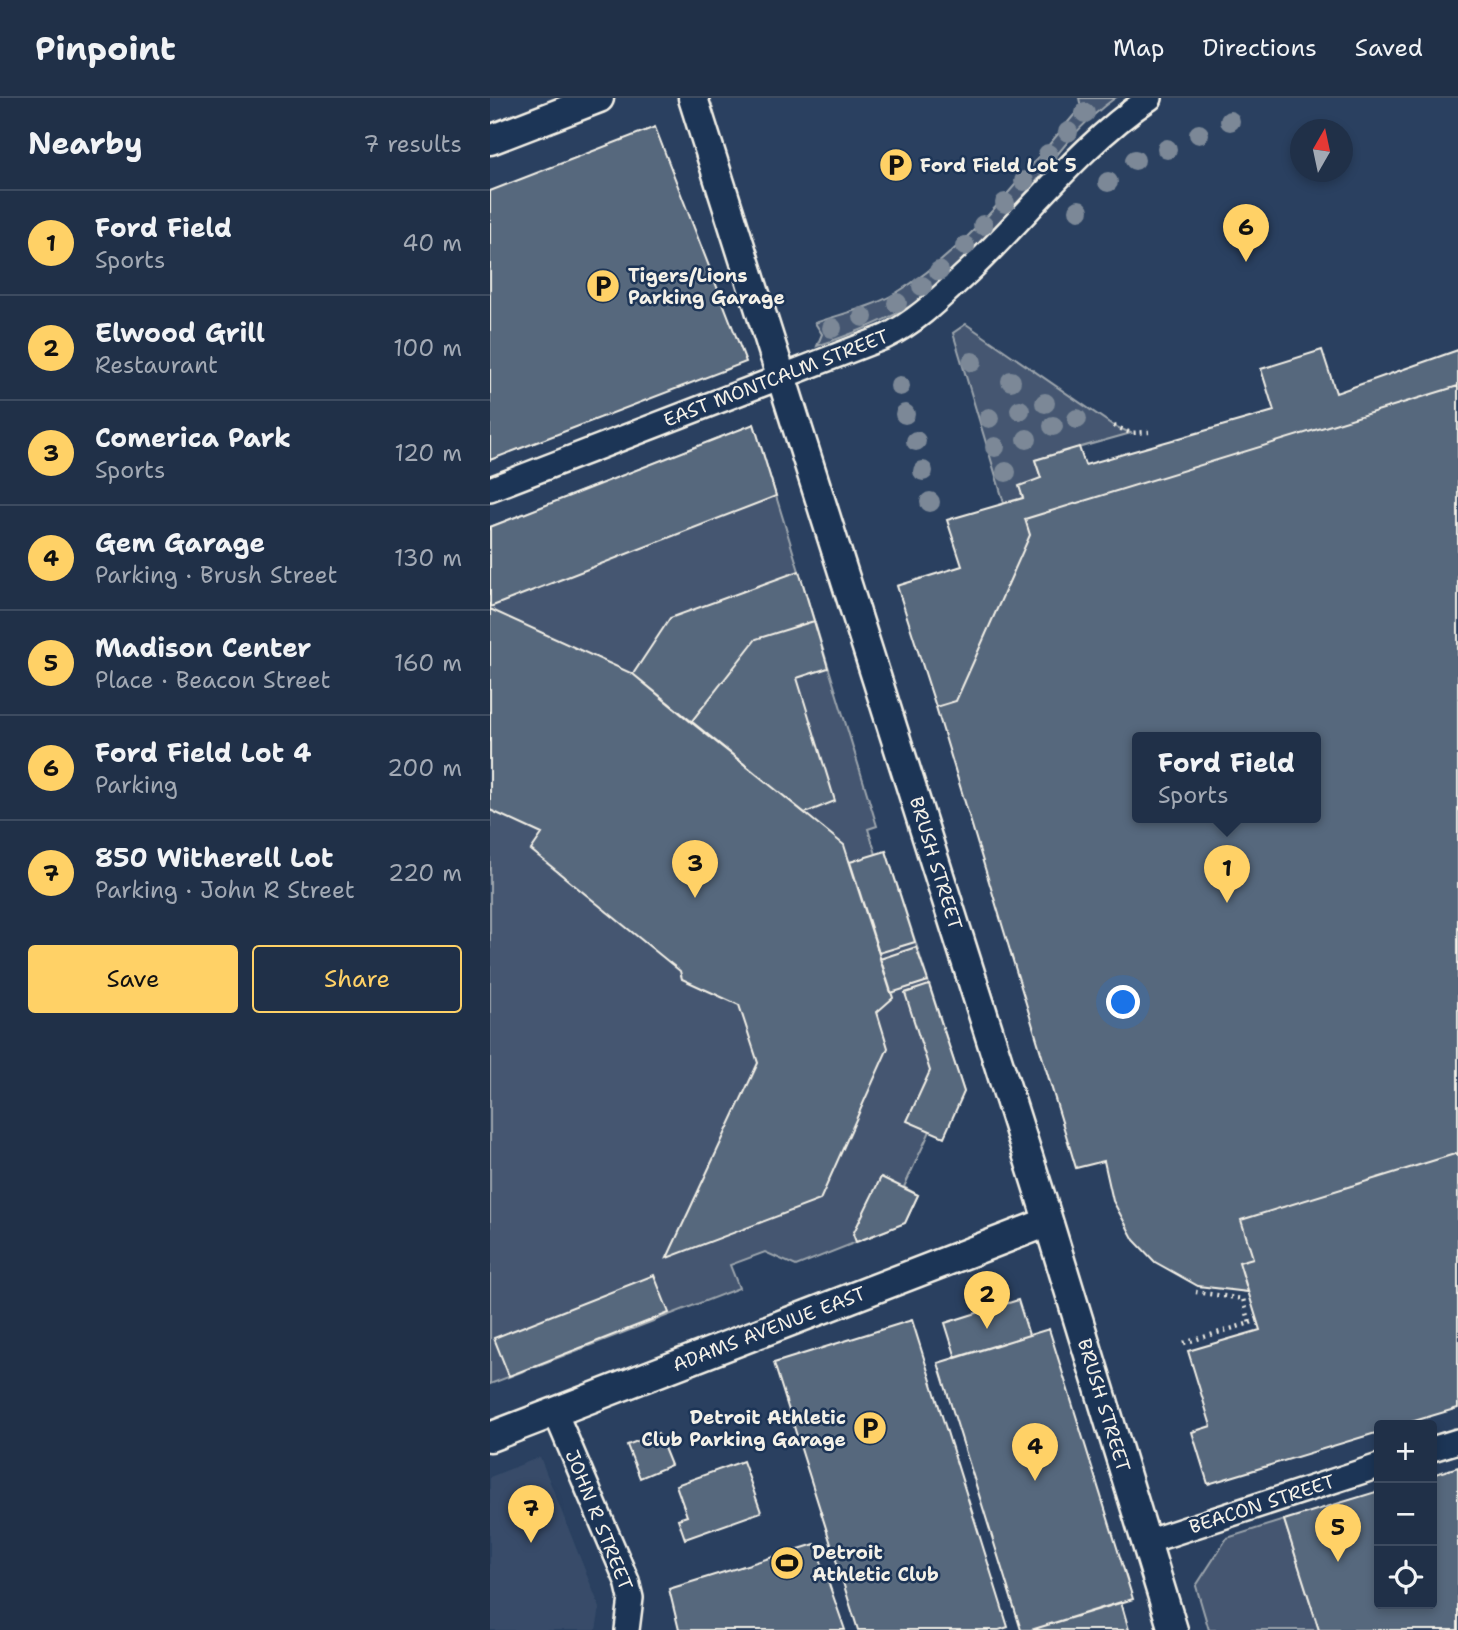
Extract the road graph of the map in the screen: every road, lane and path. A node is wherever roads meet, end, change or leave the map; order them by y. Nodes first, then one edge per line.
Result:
1 (598, 98) edge
2 (693, 98) edge
3 (1150, 98) edge
4 (490, 139) edge
5 (781, 376) junction
6 (1114, 426) dead end
7 (1149, 432) dead end
8 (490, 489) edge
9 (1048, 1222) junction
10 (1196, 1292) dead end
11 (1257, 1320) dead end
12 (1250, 1322) junction
13 (1184, 1343) dead end
14 (555, 1412) junction
15 (490, 1437) edge
16 (1458, 1441) edge
17 (1437, 1448) edge
18 (1374, 1468) edge
19 (1146, 1542) junction
20 (627, 1630) edge
21 (1173, 1630) edge

1 - 4 street
2 - 5 street, BRUSH STREET
3 - 5 street, EAST MONTCALM STREET
5 - 8 street, EAST MONTCALM STREET
5 - 9 street, BRUSH STREET
6 - 7 path
9 - 14 street, ADAMS AVENUE EAST
9 - 19 street, BRUSH STREET
10 - 12 path
11 - 12 path
12 - 13 path
14 - 15 street, ADAMS AVENUE EAST
14 - 20 street, JOHN R STREET
16 - 17 street
18 - 19 street, BEACON STREET
19 - 21 street, BRUSH STREET

